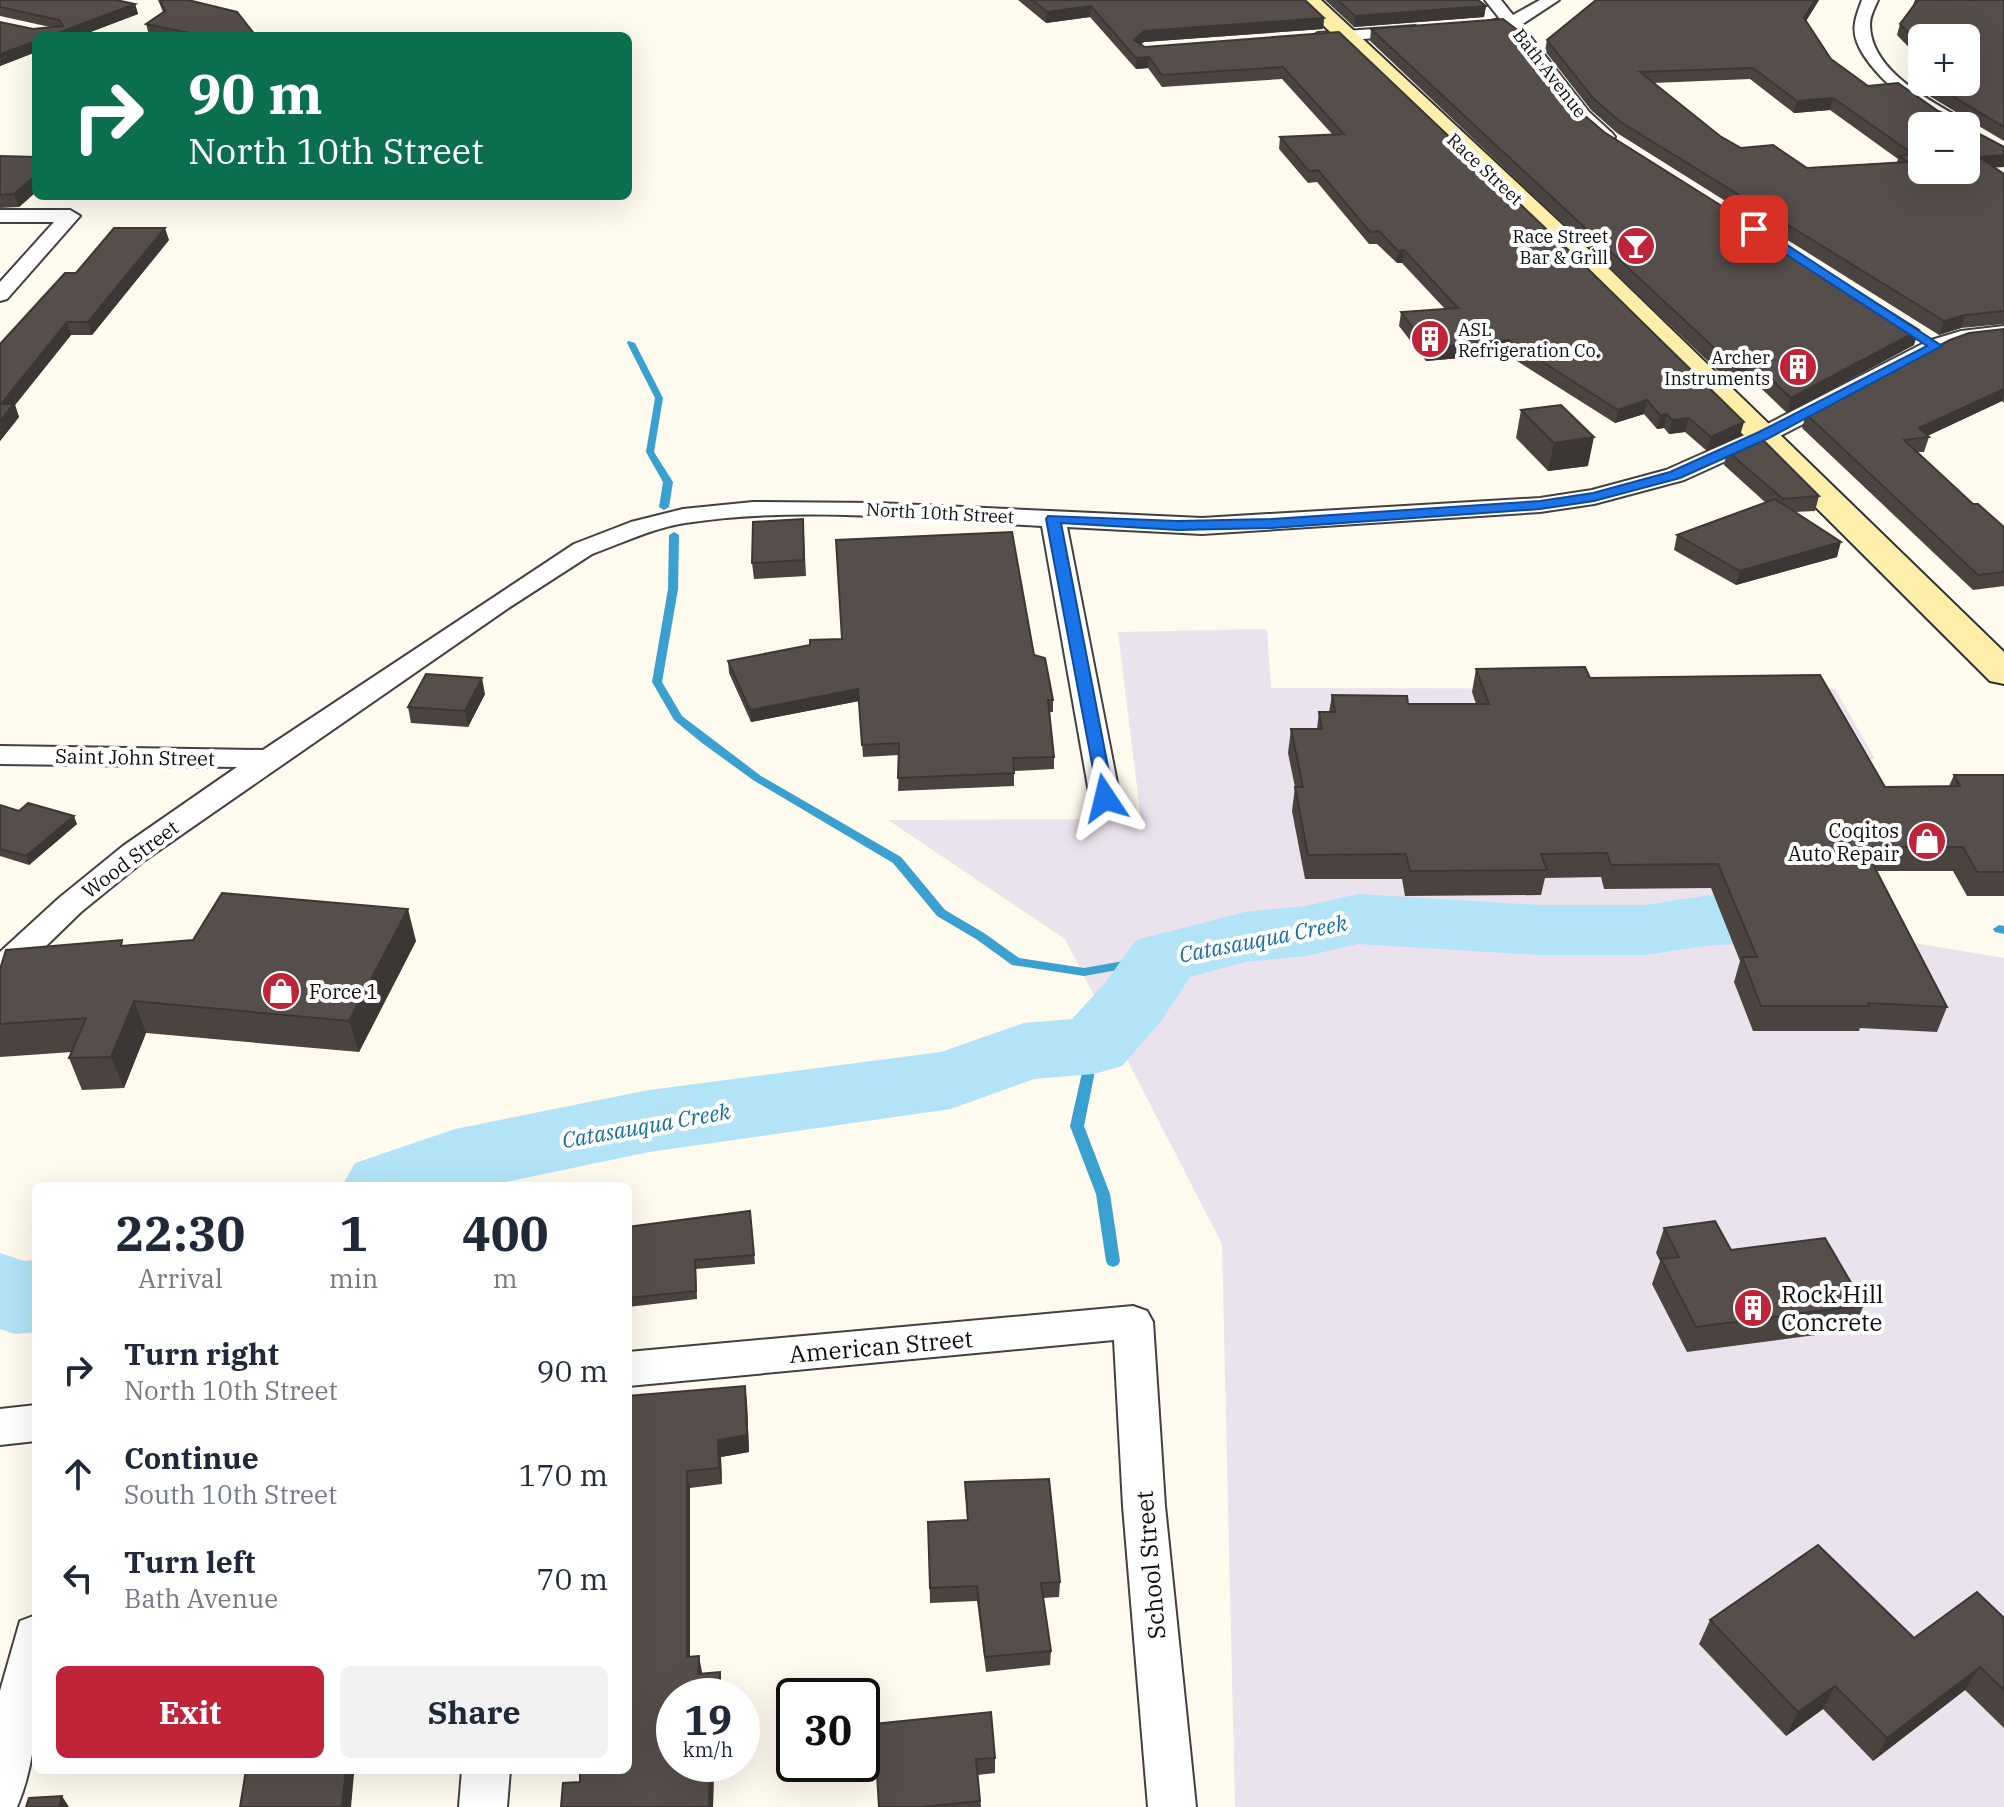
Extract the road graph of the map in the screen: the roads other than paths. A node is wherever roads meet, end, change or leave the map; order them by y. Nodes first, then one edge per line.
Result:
1 (1308, 0) edge
2 (1493, 0) edge
3 (1551, 0) edge
4 (1870, 0) edge
5 (1512, 23) junction
6 (1482, 25) edge
7 (1437, 29) edge
8 (1347, 36) junction
9 (1300, 39) edge
10 (1940, 112) edge
11 (1622, 147) edge
12 (0, 216) edge
13 (0, 295) edge
14 (1912, 330) edge
15 (2004, 333) edge
16 (1936, 346) junction
17 (1764, 435) junction
18 (1053, 519) junction
19 (2004, 673) edge
20 (0, 755) edge
21 (269, 759) junction
22 (1105, 798) dead end
23 (0, 971) edge
24 (1133, 1322) joint
25 (632, 1369) edge
26 (32, 1423) edge
27 (0, 1427) edge
28 (32, 1653) edge
29 (486, 1774) edge
30 (0, 1790) edge
31 (483, 1807) edge
32 (1172, 1807) edge

1 - 8 main road, Race Street
2 - 5 street, Bath Avenue
3 - 5 street
4 - 10 street
5 - 6 street
5 - 11 street, Bath Avenue
7 - 8 street
8 - 9 street
8 - 17 main road, Race Street
12 - 13 street
14 - 16 street
15 - 16 street, North 10th Street
16 - 17 street, North 10th Street
17 - 18 street, North 10th Street
17 - 19 main road, Race Street
18 - 21 street, North 10th Street
18 - 22 street
20 - 21 street, Saint John Street
21 - 23 street, Wood Street
24 - 25 street, American Street
24 - 32 street, School Street
26 - 27 street
28 - 30 street
29 - 31 street

